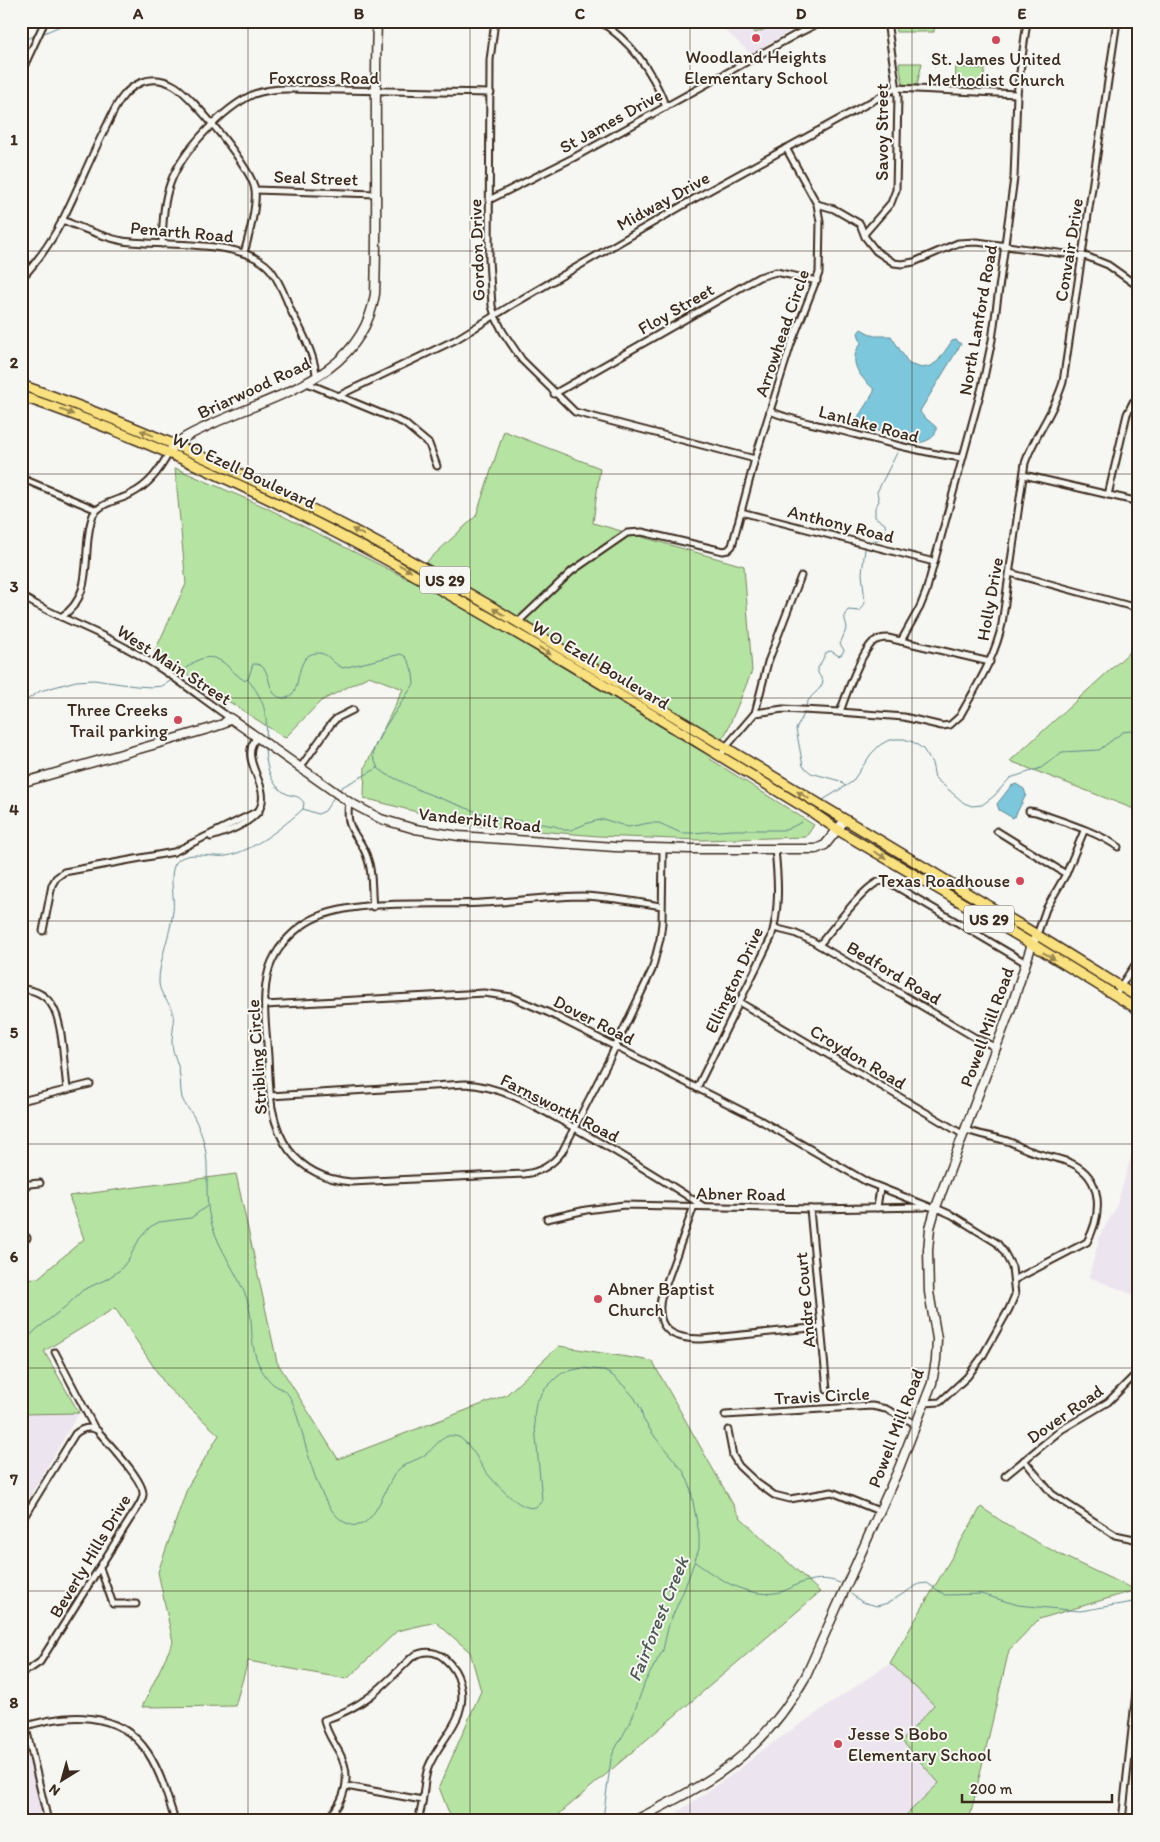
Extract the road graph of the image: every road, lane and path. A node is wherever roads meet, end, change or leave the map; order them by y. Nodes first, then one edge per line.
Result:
1 (45, 21) edge
2 (377, 21) edge
3 (495, 21) edge
4 (600, 21) edge
5 (823, 21) edge
6 (887, 21) edge
7 (1027, 21) edge
8 (1117, 21) edge
9 (21, 73) edge
10 (896, 88) junction
11 (375, 91) junction
12 (491, 93) junction
13 (1017, 94) junction
14 (666, 107) junction
15 (212, 125) junction
16 (786, 148) junction
17 (255, 190) junction
18 (376, 194) junction
19 (489, 200) junction
20 (817, 204) junction
21 (62, 220) junction
22 (865, 233) junction
23 (162, 244) junction
24 (1005, 245) junction
25 (244, 253) junction
26 (1082, 256) junction
27 (21, 279) edge
28 (817, 281) junction
29 (1139, 287) edge
30 (494, 316) junction
31 (316, 377) junction
32 (307, 383) junction
33 (21, 385) edge
34 (554, 394) junction
35 (21, 396) edge
36 (338, 396) junction
37 (1139, 398) edge
38 (770, 411) junction
39 (174, 444) junction
40 (168, 453) junction
41 (962, 458) junction
42 (755, 459) junction
43 (436, 466) dead end
44 (1024, 475) junction
45 (21, 478) edge
46 (259, 483) junction
47 (256, 493) junction
48 (1108, 495) junction
49 (1139, 502) edge
50 (97, 510) junction
51 (741, 512) junction
52 (934, 562) junction
53 (1010, 573) junction
54 (801, 576) dead end
55 (440, 577) junction
56 (436, 586) junction
57 (21, 596) edge
58 (1137, 608) dead end
59 (61, 617) junction
60 (517, 622) junction
61 (512, 630) junction
62 (901, 641) junction
63 (990, 662) junction
64 (353, 710) dead end
65 (840, 712) junction
66 (755, 713) junction
67 (230, 718) junction
68 (257, 737) junction
69 (725, 748) junction
70 (720, 757) junction
71 (300, 768) junction
72 (21, 782) edge
73 (349, 802) junction
74 (1029, 811) dead end
75 (845, 820) junction
76 (838, 830) junction
77 (1084, 830) junction
78 (997, 831) dead end
79 (1118, 847) dead end
80 (663, 849) junction
81 (775, 849) junction
82 (1066, 874) junction
83 (662, 906) junction
84 (373, 907) junction
85 (774, 928) junction
86 (43, 931) dead end
87 (1037, 935) junction
88 (1032, 944) junction
89 (819, 945) junction
90 (1139, 959) edge
91 (1026, 963) junction
92 (1120, 987) junction
93 (21, 989) edge
94 (1116, 996) junction
95 (1139, 998) edge
96 (739, 1002) junction
97 (265, 1005) junction
98 (1139, 1010) edge
99 (616, 1046) junction
100 (997, 1048) junction
101 (90, 1084) dead end
102 (697, 1088) junction
103 (67, 1090) junction
104 (270, 1096) junction
105 (21, 1101) edge
106 (574, 1128) junction
107 (965, 1133) junction
108 (40, 1183) dead end
109 (880, 1188) junction
110 (21, 1192) edge
111 (694, 1206) junction
112 (703, 1206) junction
113 (933, 1207) junction
114 (877, 1208) junction
115 (810, 1209) junction
116 (547, 1219) dead end
117 (21, 1231) edge
118 (27, 1238) dead end
119 (1014, 1280) junction
120 (821, 1327) junction
121 (55, 1352) dead end
122 (1139, 1371) edge
123 (827, 1390) dead end
124 (924, 1402) junction
125 (725, 1415) dead end
126 (916, 1424) junction
127 (96, 1429) junction
128 (728, 1430) dead end
129 (1024, 1460) junction
130 (1005, 1476) dead end
131 (879, 1512) junction
132 (21, 1522) edge
133 (1139, 1540) edge
134 (100, 1568) junction
135 (136, 1604) dead end
136 (21, 1672) edge
137 (1139, 1687) edge
138 (21, 1707) edge
139 (24, 1727) edge
140 (346, 1786) junction
141 (422, 1800) junction
142 (48, 1821) edge
143 (176, 1821) edge
144 (326, 1821) edge
145 (417, 1821) edge
146 (634, 1821) edge
147 (1122, 1821) edge

1 - 9 street
2 - 11 street, Briarwood Road
3 - 12 street, Gordon Drive
4 - 14 street
5 - 14 street, St James Drive
6 - 10 street, Savoy Street
7 - 13 street, North Lanford Road
8 - 26 street, Convair Drive
10 - 13 street
10 - 16 street, Midway Drive
10 - 22 street, Savoy Street
11 - 12 street, Foxcross Road
11 - 15 street, Foxcross Road
11 - 18 street, Briarwood Road
12 - 19 street, Gordon Drive
13 - 24 street, North Lanford Road
14 - 19 street, St James Drive
15 - 17 street
15 - 21 street
15 - 23 street, Foxcross Road
16 - 20 street, Arrowhead Circle
16 - 30 street, Midway Drive
17 - 18 street, Seal Street
17 - 25 street
18 - 31 street, Briarwood Road
19 - 30 street, Gordon Drive
20 - 22 street
20 - 28 street, Arrowhead Circle
21 - 23 street, Penarth Road
21 - 27 street
22 - 24 street
23 - 25 street, Penarth Road
24 - 26 street
24 - 41 street, North Lanford Road
25 - 31 street, Penarth Road
26 - 29 street
26 - 44 street, Convair Drive
28 - 34 street, Floy Street
28 - 38 street, Arrowhead Circle
30 - 34 street, Gordon Drive
30 - 36 street, Midway Drive
31 - 32 street, Briarwood Road
32 - 36 street
32 - 39 street, Briarwood Road
39 -> 33 main road, W O Ezell Boulevard / US 29
34 - 42 street, Gordon Drive
35 -> 40 main road, W O Ezell Boulevard / US 29
36 - 43 street
37 - 48 street
38 - 41 street, Lanlake Road
38 - 42 street, Arrowhead Circle
39 - 40 street, Briarwood Road
39 - 46 main road, W O Ezell Boulevard / US 29
40 - 47 main road, W O Ezell Boulevard / US 29
40 - 50 street, Briarwood Road
41 - 52 street, North Lanford Road
42 - 51 street, Arrowhead Circle
44 - 48 street
44 - 53 street, Holly Drive
45 - 50 street
46 - 47 main road
55 -> 46 main road, W O Ezell Boulevard / US 29
47 -> 56 main road, W O Ezell Boulevard / US 29
48 - 49 street
50 - 59 street
51 - 52 street, Anthony Road
51 - 60 street, Arrowhead Circle
52 - 62 street, North Lanford Road
53 - 58 street
53 - 63 street, Holly Drive
54 - 66 street
55 - 56 main road
60 -> 55 main road, W O Ezell Boulevard / US 29
56 - 61 main road, W O Ezell Boulevard / US 29
57 - 59 street, West Main Street
59 - 67 street, West Main Street
60 - 61 street
60 - 69 main road, W O Ezell Boulevard / US 29
61 -> 70 main road, W O Ezell Boulevard / US 29
62 - 63 street
62 - 65 street
63 - 65 street, Holly Drive
64 - 71 street
65 - 66 street, Holly Drive
66 - 69 street
67 - 68 street, Vanderbilt Road
67 - 72 street
68 - 71 street, Vanderbilt Road
68 - 86 street
69 - 70 street
75 -> 69 main road, W O Ezell Boulevard / US 29
70 - 76 main road, W O Ezell Boulevard / US 29
71 - 73 street, Vanderbilt Road
73 - 80 street, Vanderbilt Road
73 - 84 street
74 - 77 street
75 - 76 street, Vanderbilt Road
75 - 87 main road, W O Ezell Boulevard / US 29
76 - 81 street, Vanderbilt Road
76 -> 88 main road, W O Ezell Boulevard / US 29
77 - 79 street
77 - 82 street
78 - 82 street
80 - 81 street, Vanderbilt Road
80 - 83 street, Stribling Circle
81 - 85 street, Ellington Drive
82 - 87 street
83 - 84 street, Stribling Circle
83 - 99 street, Stribling Circle
84 - 97 street, Stribling Circle
85 - 89 street, Bedford Road
85 - 96 street, Ellington Drive
87 - 88 street, Powell Mill Road
87 - 92 main road, W O Ezell Boulevard / US 29
88 - 91 street, Powell Mill Road
88 -> 94 main road, W O Ezell Boulevard / US 29
89 - 91 street
89 - 100 street, Bedford Road
90 - 92 street
91 - 100 street, Powell Mill Road
92 - 94 street
92 - 95 main road, W O Ezell Boulevard / US 29
93 - 103 street
94 - 98 main road, W O Ezell Boulevard / US 29
96 - 102 street, Ellington Drive
96 - 107 street, Croydon Road
97 - 99 street, Dover Road
97 - 104 street, Stribling Circle
99 - 102 street, Dover Road
99 - 106 street, Stribling Circle
100 - 107 street, Powell Mill Road
101 - 103 street
102 - 109 street, Dover Road
103 - 105 street
104 - 106 street, Farnsworth Road
104 - 106 street, Stribling Circle
106 - 112 street, Farnsworth Road
107 - 113 street, Powell Mill Road
107 - 119 street, Croydon Road
108 - 110 street
109 - 113 street, Dover Road
109 - 114 street
111 - 112 street, Abner Road
111 - 116 street, Abner Road
111 - 120 street
112 - 115 street, Abner Road
113 - 114 street, Abner Road
113 - 119 street, Dover Road
113 - 124 street, Powell Mill Road
114 - 115 street, Abner Road
115 - 120 street, Andre Court
117 - 118 street
119 - 124 street
120 - 123 street, Andre Court
121 - 127 street, Beverly Hills Drive
122 - 129 street, Dover Road
124 - 126 street, Powell Mill Road
125 - 126 street, Travis Circle
126 - 131 street, Powell Mill Road
127 - 132 street
127 - 134 street, Beverly Hills Drive
128 - 131 street
129 - 130 street, Dover Road
129 - 133 street
131 - 146 street, Powell Mill Road
134 - 135 street
134 - 136 street, Beverly Hills Drive
137 - 147 street
138 - 139 street
139 - 142 street
139 - 143 street
140 - 141 street
140 - 141 street
140 - 144 street
141 - 145 street

